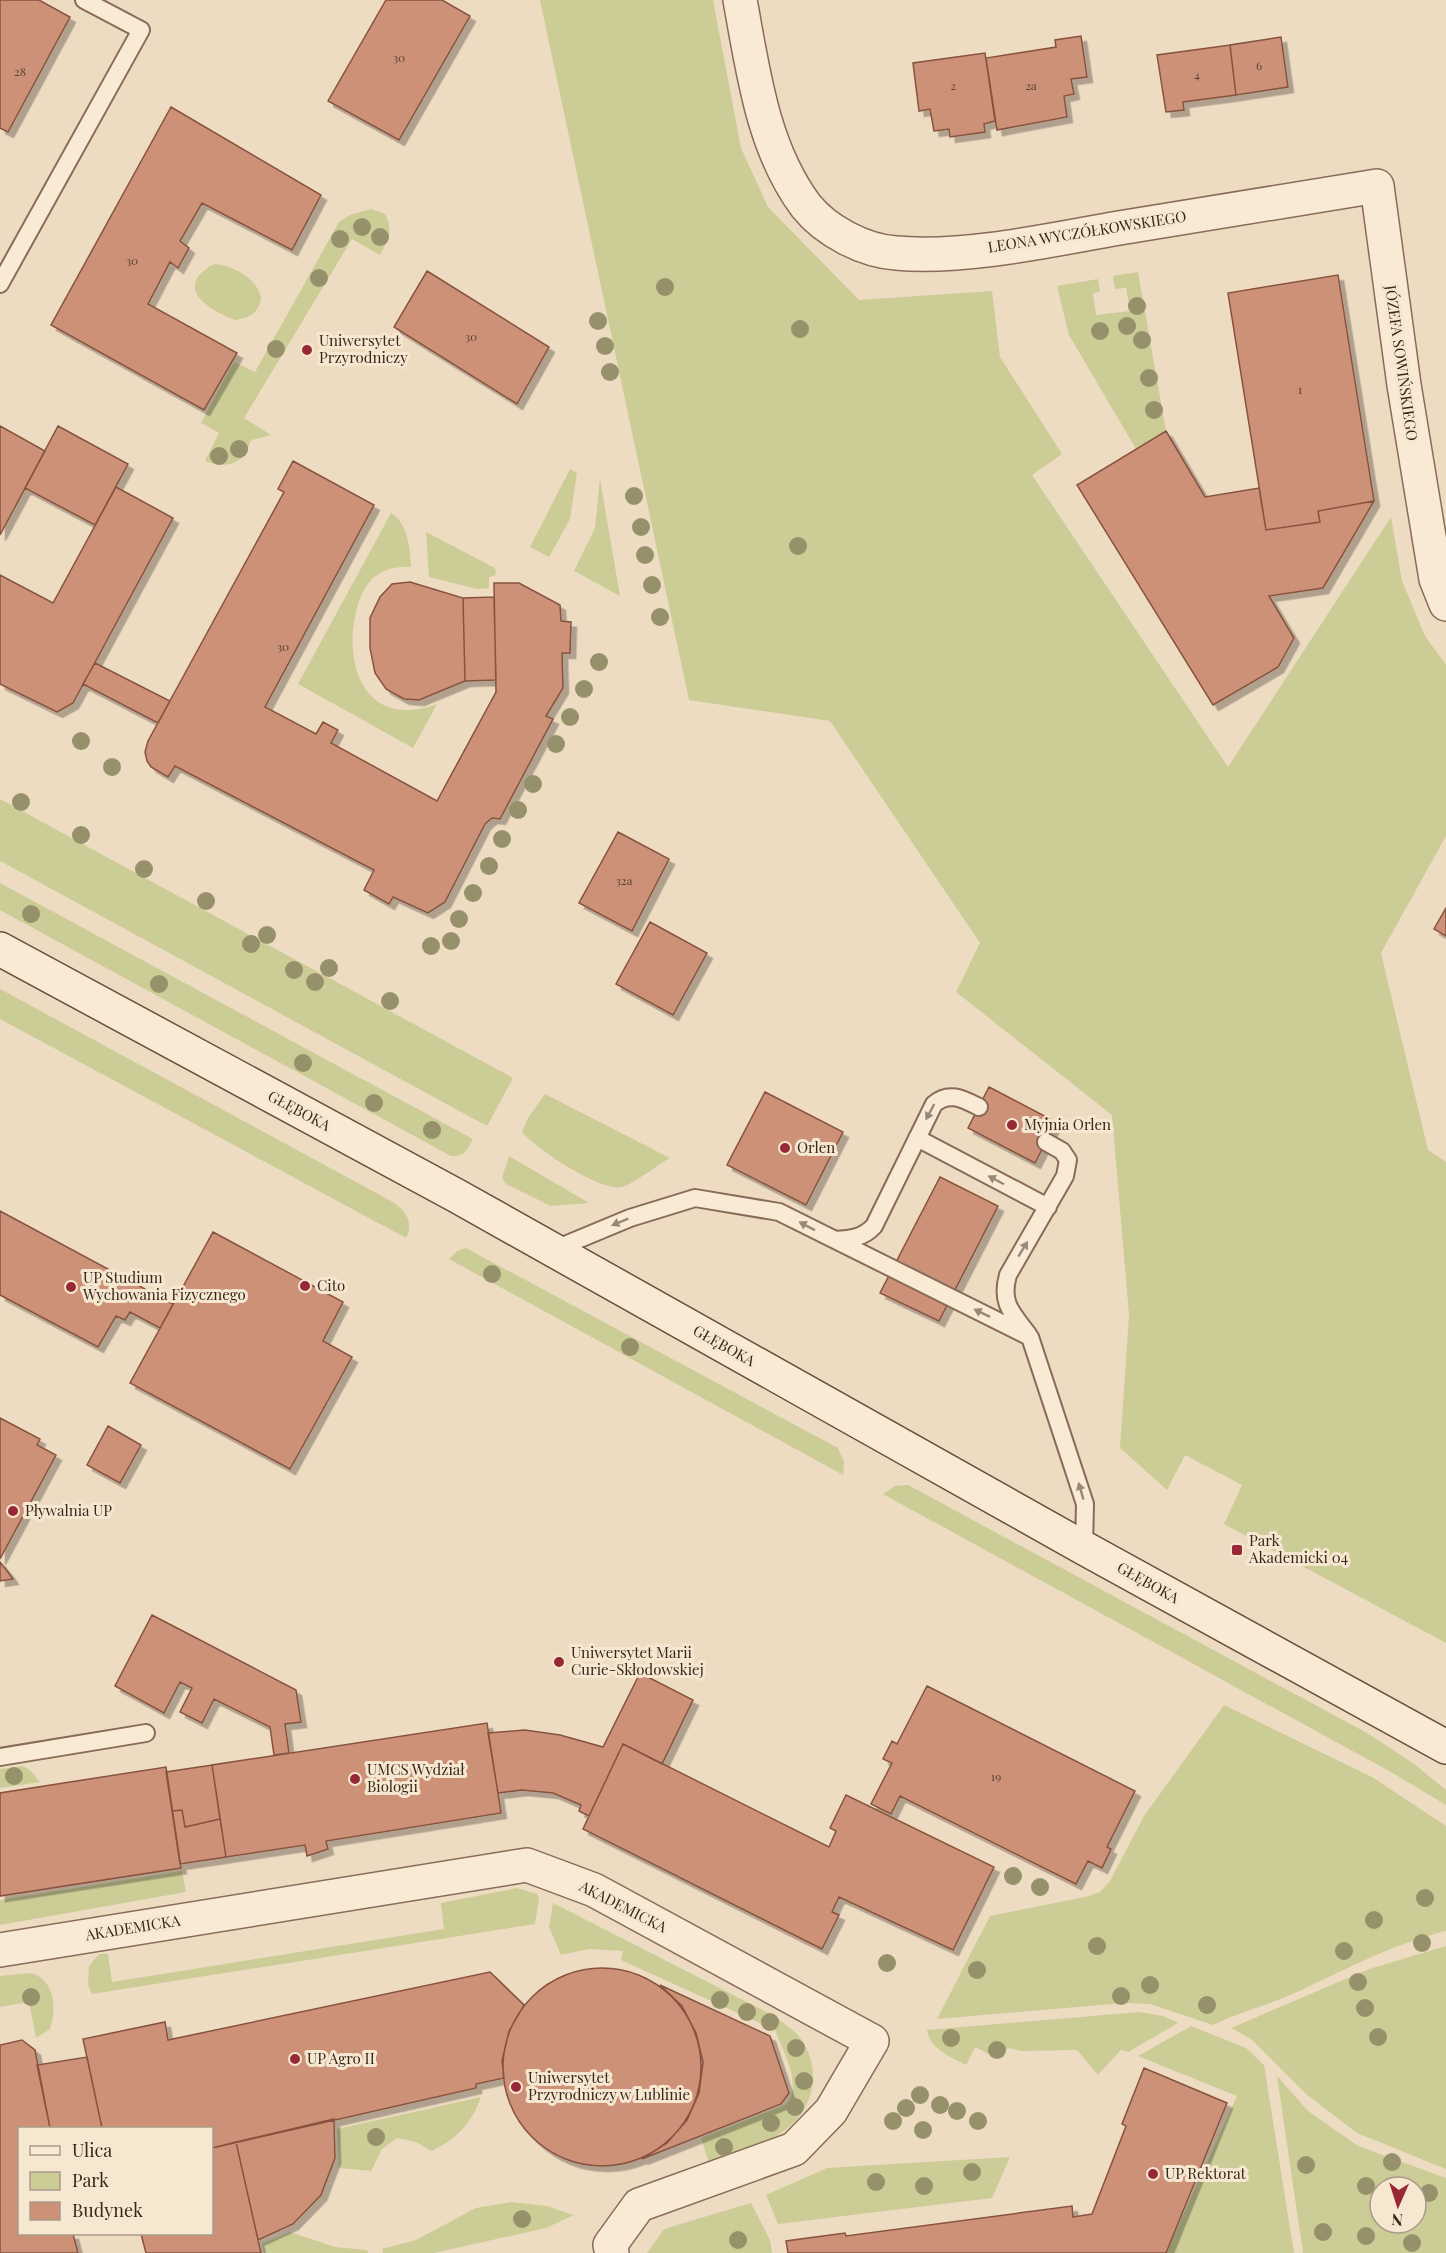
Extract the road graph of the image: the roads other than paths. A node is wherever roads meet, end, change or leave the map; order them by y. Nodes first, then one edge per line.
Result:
1 (84, 0) edge
2 (740, 0) edge
3 (1311, 196) joint
4 (0, 284) edge
5 (1446, 604) edge
6 (0, 949) edge
7 (979, 1107) dead end
8 (917, 1138) junction
9 (1046, 1142) dead end
10 (1048, 1207) junction
11 (835, 1240) junction
12 (552, 1250) junction
13 (1030, 1337) junction
14 (1084, 1548) junction
15 (146, 1733) dead end
16 (1446, 1747) edge
17 (0, 1757) edge
18 (0, 1950) edge
19 (612, 2253) edge

1 - 4 lane
2 - 3 street, LEONA WYCZÓŁKOWSKIEGO
3 - 5 street, JÓZEFA SOWIŃSKIEGO
6 - 12 street, GŁĘBOKA
7 -> 8 lane
10 -> 8 lane
8 - 11 lane
9 - 10 lane
13 -> 10 lane
11 -> 12 lane
13 -> 11 lane
12 - 14 street, GŁĘBOKA
14 -> 13 lane
14 - 16 street, GŁĘBOKA
15 - 17 lane
18 - 19 street, AKADEMICKA

